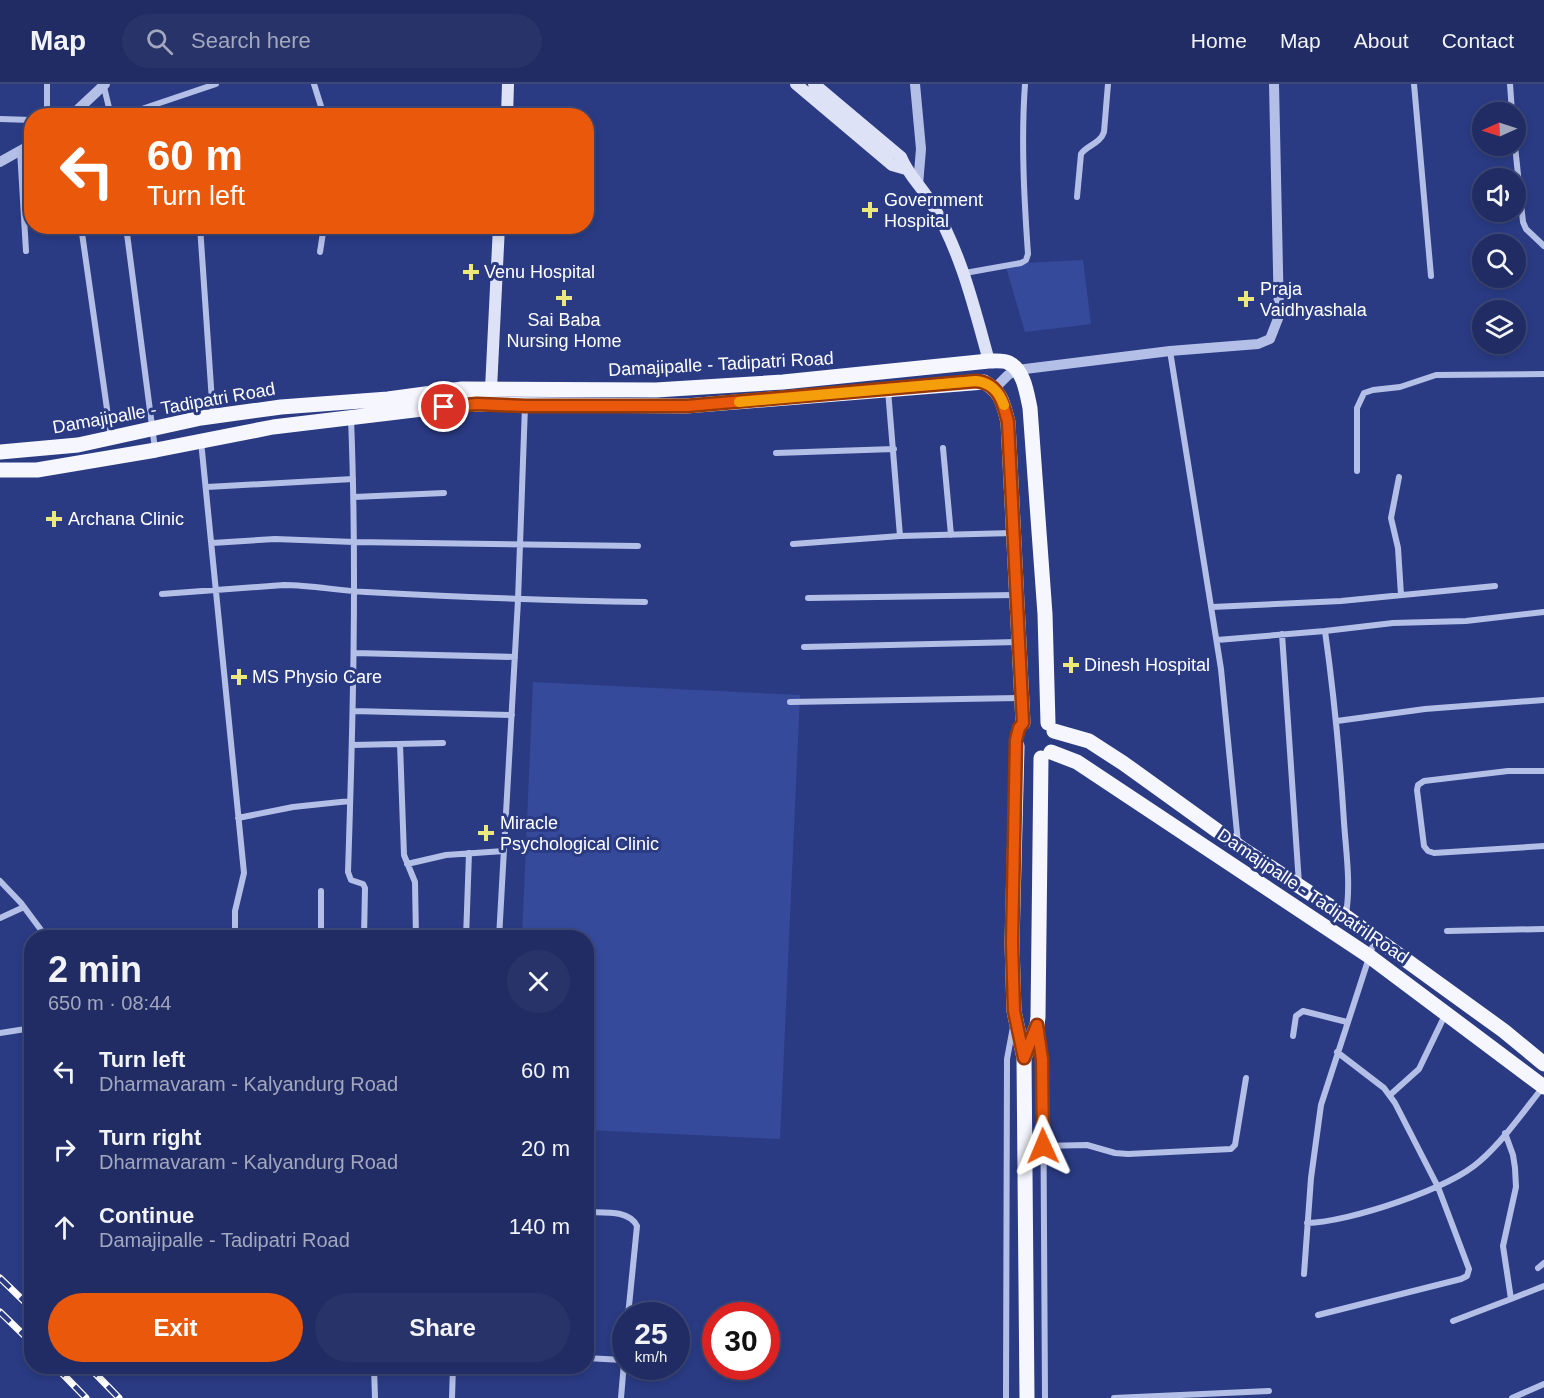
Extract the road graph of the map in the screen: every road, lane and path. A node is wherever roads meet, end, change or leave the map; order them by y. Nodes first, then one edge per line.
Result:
1 (47, 84) edge
2 (216, 84) edge
3 (314, 84) edge
4 (508, 84) edge
5 (795, 84) edge
6 (814, 84) edge
7 (915, 84) edge
8 (1025, 84) edge
9 (1108, 84) edge
10 (1274, 84) edge
11 (1414, 84) edge
12 (1510, 84) edge
13 (105, 86) edge
14 (1511, 102) edge
15 (47, 108) edge
16 (79, 108) edge
17 (109, 108) edge
18 (145, 108) edge
19 (322, 108) edge
20 (507, 108) edge
21 (0, 119) edge
22 (24, 120) edge
23 (24, 148) edge
24 (20, 150) junction
25 (1516, 156) edge
26 (0, 162) edge
27 (906, 169) junction
28 (918, 185) junction
29 (1077, 197) dead end
30 (24, 217) edge
31 (25, 234) edge
32 (82, 234) edge
33 (127, 234) edge
34 (201, 234) edge
35 (323, 234) edge
36 (499, 234) edge
37 (1544, 246) edge
38 (26, 251) dead end
39 (320, 252) dead end
40 (965, 273) junction
41 (1431, 276) dead end
42 (1170, 351) junction
43 (1017, 370) junction
44 (1544, 374) edge
45 (989, 375) junction
46 (491, 389) junction
47 (888, 389) junction
48 (525, 406) junction
49 (213, 416) junction
50 (351, 418) junction
51 (152, 429) junction
52 (111, 438) junction
53 (201, 441) junction
54 (943, 448) dead end
55 (894, 449) junction
56 (156, 450) junction
57 (0, 452) edge
58 (776, 453) dead end
59 (0, 470) edge
60 (1357, 471) dead end
61 (1399, 477) dead end
62 (353, 479) junction
63 (207, 487) junction
64 (444, 493) dead end
65 (354, 497) junction
66 (1013, 533) junction
67 (951, 534) junction
68 (900, 536) junction
69 (354, 542) junction
70 (212, 543) junction
71 (793, 544) dead end
72 (521, 545) junction
73 (638, 546) dead end
74 (1495, 586) dead end
75 (216, 590) junction
76 (354, 592) junction
77 (162, 594) dead end
78 (1017, 595) junction
79 (1401, 595) junction
80 (808, 598) dead end
81 (519, 600) junction
82 (645, 602) dead end
83 (1212, 607) junction
84 (1544, 612) edge
85 (1325, 631) junction
86 (1282, 634) junction
87 (1216, 640) junction
88 (1019, 642) junction
89 (804, 646) dead end
90 (354, 653) junction
91 (515, 657) junction
92 (1022, 698) junction
93 (1544, 699) edge
94 (790, 702) dead end
95 (353, 711) junction
96 (512, 715) junction
97 (1337, 721) junction
98 (1023, 723) junction
99 (1051, 727) junction
100 (443, 743) dead end
101 (400, 744) junction
102 (352, 745) junction
103 (1017, 746) junction
104 (1046, 755) junction
105 (1544, 771) edge
106 (350, 801) junction
107 (238, 818) junction
108 (1232, 841) junction
109 (1544, 846) edge
110 (504, 851) junction
111 (470, 853) junction
112 (1216, 854) junction
113 (406, 864) junction
114 (0, 881) edge
115 (1299, 885) junction
116 (321, 891) dead end
117 (24, 907) junction
118 (1345, 916) junction
119 (0, 918) edge
120 (1544, 929) edge
121 (40, 930) edge
122 (235, 930) edge
123 (321, 930) edge
124 (364, 930) edge
125 (416, 930) edge
126 (466, 930) edge
127 (499, 930) edge
128 (1447, 931) dead end
129 (1376, 938) junction
130 (1369, 956) junction
131 (1446, 1013) junction
132 (1014, 1021) junction
133 (1347, 1022) junction
134 (1037, 1025) junction
135 (24, 1030) edge
136 (0, 1034) edge
137 (1293, 1036) dead end
138 (1337, 1052) junction
139 (1024, 1062) junction
140 (1544, 1065) edge
141 (1246, 1078) dead end
142 (1544, 1087) edge
143 (1390, 1095) junction
144 (1505, 1133) junction
145 (1043, 1146) junction
146 (1438, 1187) junction
147 (594, 1213) edge
148 (1307, 1223) junction
149 (1544, 1263) edge
150 (1538, 1268) dead end
151 (1304, 1274) dead end
152 (1544, 1286) edge
153 (1510, 1299) junction
154 (629, 1302) edge
155 (1318, 1315) dead end
156 (1453, 1321) dead end
157 (594, 1358) edge
158 (612, 1359) edge
159 (374, 1374) edge
160 (453, 1374) edge
161 (622, 1380) edge
162 (1544, 1384) edge
163 (1269, 1391) dead end
164 (375, 1398) edge
165 (452, 1398) edge
166 (621, 1398) edge
167 (1006, 1398) edge
168 (1027, 1398) edge
169 (1045, 1398) edge
170 (1114, 1398) edge
171 (1512, 1398) edge

1 - 15 street
2 - 18 street
3 - 19 street
4 - 20 main road
5 - 27 main road
6 - 27 main road
7 - 28 street
8 - 40 street
9 - 29 street
10 - 42 street
11 - 41 street
12 - 14 street
13 - 16 street
13 - 17 street
21 - 22 street
23 - 24 street
24 - 26 street
24 - 30 street
25 - 37 street
27 - 28 main road
28 - 40 main road
31 - 38 street
32 - 52 street
33 - 51 street
34 - 49 street
35 - 39 street
36 - 46 main road
40 - 45 main road
42 - 43 street
42 - 83 street
43 - 45 street
43 - 45 main road, Damajipalle - Tadipatri Road
43 - 99 main road
44 - 60 street
45 - 46 main road, Damajipalle - Tadipatri Road
45 - 47 main road, Damajipalle - Tadipatri Road
45 - 66 main road
46 - 49 main road, Damajipalle - Tadipatri Road
47 - 48 main road, Damajipalle - Tadipatri Road
47 - 55 street
48 - 50 main road, Damajipalle - Tadipatri Road
48 - 72 street
49 - 51 main road, Damajipalle - Tadipatri Road
50 - 53 main road, Damajipalle - Tadipatri Road
50 - 62 street
51 - 52 main road, Damajipalle - Tadipatri Road
51 - 56 street
52 - 57 main road, Damajipalle - Tadipatri Road
53 - 56 main road, Damajipalle - Tadipatri Road
53 - 63 street
54 - 67 street
55 - 58 street
55 - 68 street
56 - 59 main road, Damajipalle - Tadipatri Road
61 - 79 street
62 - 63 street
62 - 65 street
63 - 70 street
64 - 65 street
65 - 69 street
66 - 67 street
66 - 78 main road
67 - 68 street
68 - 71 street
69 - 70 street
69 - 72 street
69 - 76 street
70 - 75 street
72 - 73 street
72 - 81 street
74 - 79 street
75 - 76 street
75 - 77 street
75 - 107 street
76 - 81 street
76 - 90 street
78 - 80 street
78 - 88 main road
79 - 83 street
81 - 82 street
81 - 91 street
83 - 87 street
84 - 85 street
85 - 86 street
85 - 97 street
86 - 87 street
86 - 115 street
87 - 108 street
88 - 89 street
88 - 92 main road
90 - 91 street
90 - 95 street
91 - 96 street
92 - 94 street
92 - 98 main road
93 - 97 street
95 - 96 street
95 - 102 street
96 - 110 street
97 - 118 street
98 - 99 main road, Damajipalle - Tadipatri Road
98 - 103 main road
99 - 104 main road
99 - 108 main road, Damajipalle - Tadipatri Road
100 - 101 street
101 - 102 street
101 - 113 street
102 - 106 street
103 - 104 main road, Damajipalle - Tadipatri Road
103 - 132 main road
104 - 112 main road, Damajipalle - Tadipatri Road
104 - 134 main road
105 - 109 street
106 - 107 street
106 - 124 street
107 - 122 street
108 - 112 main road
108 - 115 main road, Damajipalle - Tadipatri Road
110 - 111 street
110 - 127 street
111 - 113 street
111 - 126 street
112 - 130 main road, Damajipalle - Tadipatri Road
113 - 125 street
114 - 117 street
115 - 118 main road, Damajipalle - Tadipatri Road
116 - 123 street
117 - 119 street
117 - 121 street
118 - 129 main road, Damajipalle - Tadipatri Road
120 - 128 street
129 - 130 street
129 - 140 main road, Damajipalle - Tadipatri Road
130 - 131 main road, Damajipalle - Tadipatri Road
130 - 133 street
131 - 142 main road, Damajipalle - Tadipatri Road
131 - 143 street
132 - 139 main road
132 - 167 street
133 - 137 street
133 - 138 street
134 - 139 main road
134 - 145 street
135 - 136 street
138 - 143 street
138 - 148 street
139 - 168 main road
141 - 145 street
142 - 144 street
143 - 146 street
144 - 146 street
144 - 153 street
145 - 169 street
146 - 148 street
146 - 155 street
147 - 154 street
148 - 151 street
149 - 150 street
152 - 153 street
153 - 156 street
157 - 158 street
159 - 164 street
160 - 165 street
161 - 166 street
162 - 171 street
163 - 170 street

